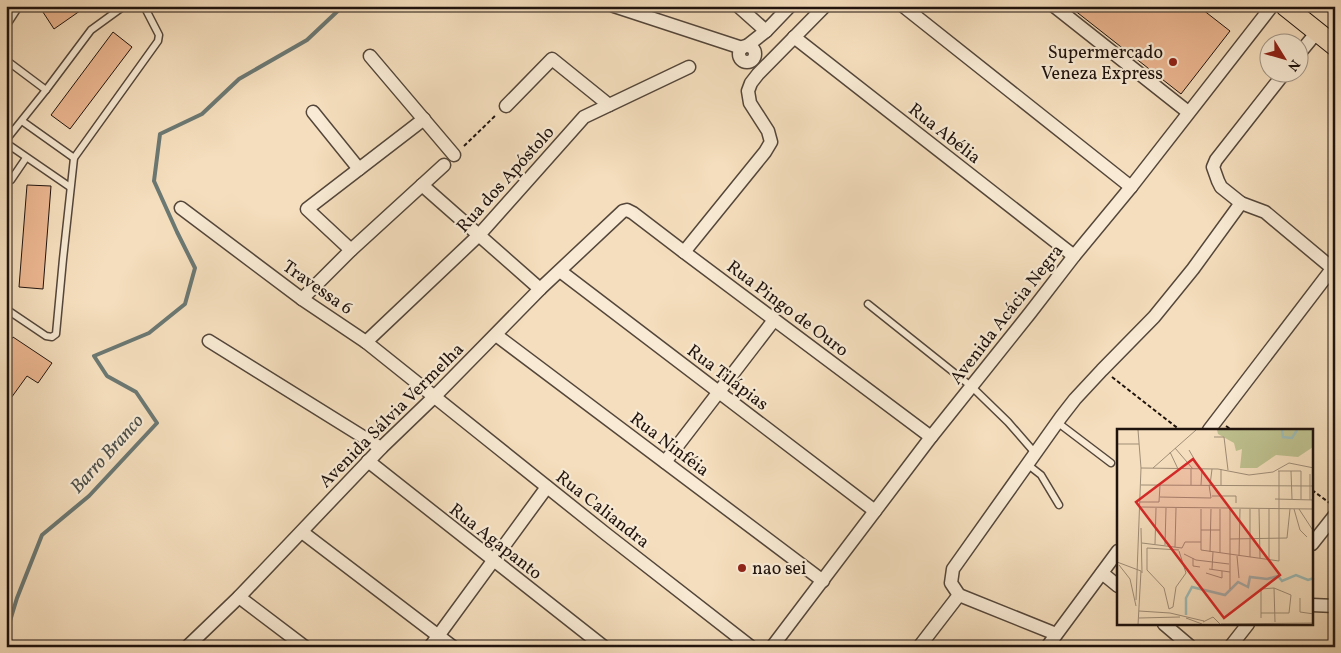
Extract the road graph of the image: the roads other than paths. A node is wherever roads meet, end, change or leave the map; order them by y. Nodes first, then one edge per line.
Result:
1 (19, 6) edge
2 (124, 6) edge
3 (144, 6) edge
4 (614, 6) edge
5 (738, 6) edge
6 (790, 6) edge
7 (825, 6) edge
8 (902, 6) edge
9 (1054, 6) edge
10 (1285, 7) edge
11 (6, 26) edge
12 (766, 30) junction
13 (1317, 32) junction
14 (794, 38) junction
15 (1308, 43) edge
16 (1335, 46) edge
17 (370, 56) dead end
18 (6, 60) edge
19 (689, 67) dead end
20 (1277, 82) edge
21 (46, 90) junction
22 (608, 105) junction
23 (506, 106) road end
24 (313, 112) dead end
25 (1188, 112) junction
26 (424, 119) junction
27 (22, 121) junction
28 (6, 142) edge
29 (454, 155) road end
30 (26, 158) junction
31 (74, 158) junction
32 (444, 165) dead end
33 (359, 169) junction
34 (11, 180) dead end
35 (422, 185) junction
36 (70, 187) junction
37 (1131, 187) junction
38 (1241, 203) junction
39 (181, 208) dead end
40 (623, 211) joint
41 (479, 235) junction
42 (351, 250) junction
43 (684, 252) junction
44 (1074, 256) junction
45 (1334, 267) edge
46 (560, 271) junction
47 (540, 289) junction
48 (302, 299) junction
49 (868, 304) dead end
50 (6, 309) edge
51 (774, 320) junction
52 (496, 335) junction
53 (209, 341) dead end
54 (366, 342) junction
55 (972, 386) junction
56 (719, 391) junction
57 (434, 397) junction
58 (1057, 422) junction
59 (1210, 429) edge
60 (931, 437) junction
61 (381, 448) junction
62 (1031, 458) junction
63 (368, 461) junction
64 (665, 462) junction
65 (1111, 463) dead end
66 (547, 487) junction
67 (1059, 506) dead end
68 (875, 511) junction
69 (1335, 515) edge
70 (302, 532) junction
71 (1314, 541) edge
72 (1117, 552) edge
73 (493, 560) junction
74 (1102, 573) junction
75 (823, 581) junction
76 (1117, 585) edge
77 (959, 595) junction
78 (239, 597) junction
79 (1314, 605) edge
80 (1335, 606) edge
81 (1168, 626) edge
82 (1246, 626) edge
83 (439, 636) junction
84 (1053, 642) edge
85 (187, 647) edge
86 (305, 647) edge
87 (430, 647) edge
88 (453, 647) edge
89 (604, 647) edge
90 (752, 647) edge
91 (772, 647) edge
92 (919, 647) edge
93 (1191, 647) edge
94 (1230, 647) edge

1 - 11 lane
2 - 21 lane
3 - 31 lane
4 - 12 street
5 - 12 street
6 - 12 street
7 - 14 street
8 - 37 street
9 - 25 street
10 - 13 main road
10 - 25 street, Avenida Acácia Negra
13 - 15 street
13 - 16 main road
14 - 43 street
14 - 44 street, Rua Abélia
17 - 26 street
18 - 21 lane
19 - 22 street, Rua dos Apóstolo
20 - 38 street
21 - 27 lane
22 - 23 street
22 - 41 street, Rua dos Apóstolo
24 - 33 street
25 - 37 street, Avenida Acácia Negra
26 - 29 street
26 - 33 street
27 - 28 lane
27 - 31 lane
28 - 30 lane
30 - 34 lane
30 - 36 lane
31 - 36 lane
32 - 35 street
33 - 42 street
35 - 41 street
35 - 42 street
36 - 50 lane
37 - 44 street, Avenida Acácia Negra
38 - 45 street
38 - 58 street
39 - 48 street, Travessa 6
40 - 43 street, Rua Pingo de Ouro
40 - 46 street, Avenida Sálvia Vermelha
41 - 47 street
41 - 54 street, Rua dos Apóstolo
42 - 48 street
43 - 51 street, Rua Pingo de Ouro
44 - 55 street, Avenida Acácia Negra
45 - 59 street
46 - 47 street, Avenida Sálvia Vermelha
46 - 56 street, Rua Tilápias
47 - 52 street, Avenida Sálvia Vermelha
48 - 54 street, Travessa 6
49 - 55 lane
51 - 56 street
51 - 60 street, Rua Pingo de Ouro
52 - 57 street, Avenida Sálvia Vermelha
52 - 64 street, Rua Ninféia
53 - 61 street
54 - 57 street, Travessa 6
55 - 60 street, Avenida Acácia Negra
55 - 62 lane
56 - 64 street
56 - 68 street, Rua Tilápias
57 - 61 street, Avenida Sálvia Vermelha
57 - 66 street, Rua Caliandra
58 - 62 street
58 - 65 lane
60 - 68 street, Avenida Acácia Negra
61 - 63 street, Avenida Sálvia Vermelha
62 - 67 lane
62 - 77 street
63 - 70 street, Avenida Sálvia Vermelha
63 - 73 street, Rua Agapanto
64 - 75 street, Rua Ninféia
66 - 73 street
66 - 90 street, Rua Caliandra
68 - 75 street, Avenida Acácia Negra
69 - 71 street
70 - 78 street, Avenida Sálvia Vermelha
70 - 83 street
72 - 74 street
73 - 83 street
73 - 89 street, Rua Agapanto
74 - 76 street
74 - 84 street
75 - 91 street, Avenida Acácia Negra
77 - 84 street
77 - 92 street
78 - 85 street, Avenida Sálvia Vermelha
78 - 86 street
79 - 80 street
81 - 93 street
82 - 94 street
83 - 87 street
83 - 88 street

